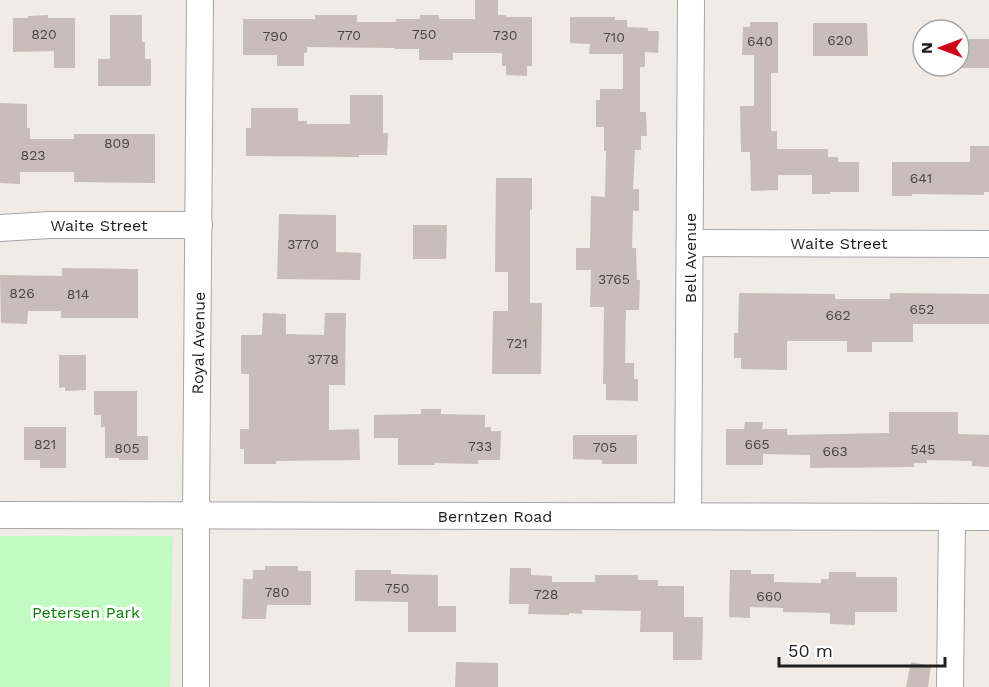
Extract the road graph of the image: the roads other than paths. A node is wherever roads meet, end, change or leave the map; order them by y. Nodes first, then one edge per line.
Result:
1 (200, 0) edge
2 (691, 0) edge
3 (199, 225) junction
4 (0, 228) edge
5 (690, 243) junction
6 (989, 244) edge
7 (0, 515) edge
8 (196, 516) junction
9 (688, 516) junction
10 (952, 517) junction
11 (989, 517) edge
12 (196, 687) edge
13 (950, 687) edge

1 - 3 street, Royal Avenue
2 - 5 street, Bell Avenue
3 - 4 street, Waite Street
3 - 8 street, Royal Avenue
5 - 6 street, Waite Street
5 - 9 street, Bell Avenue
7 - 8 street, Berntzen Road
8 - 9 street, Berntzen Road
8 - 12 street, Royal Avenue
9 - 10 street, Berntzen Road
10 - 11 street, Berntzen Road
10 - 13 street

